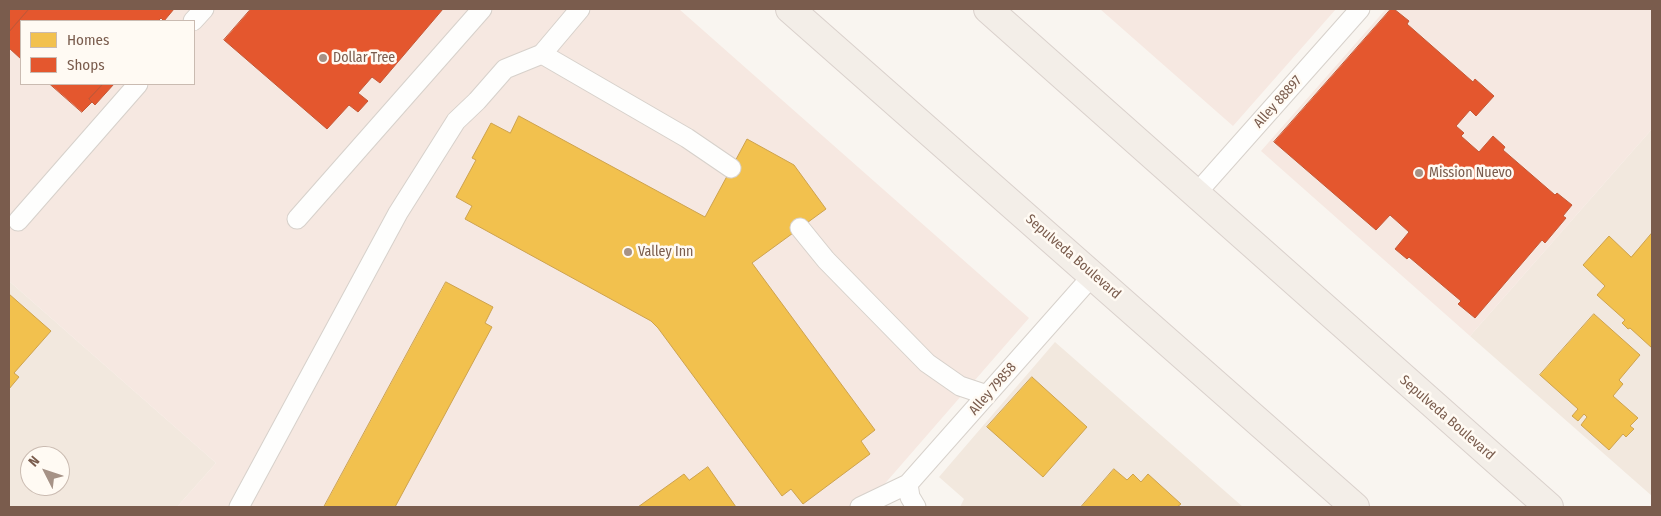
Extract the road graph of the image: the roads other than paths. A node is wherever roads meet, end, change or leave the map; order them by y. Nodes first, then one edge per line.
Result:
1 (204, 9) edge
2 (482, 9) edge
3 (580, 9) edge
4 (790, 9) edge
5 (988, 9) edge
6 (1360, 9) edge
7 (194, 20) edge
8 (542, 54) junction
9 (137, 85) edge
10 (731, 168) dead end
11 (1195, 195) junction
12 (297, 219) dead end
13 (18, 222) dead end
14 (800, 228) dead end
15 (1093, 275) junction
16 (987, 395) junction
17 (908, 484) junction
18 (239, 507) edge
19 (860, 507) edge
20 (916, 507) edge
21 (1355, 507) edge
22 (1548, 507) edge

1 - 7 lane
2 - 12 lane
3 - 8 lane
4 - 15 main road, Sepulveda Boulevard
5 - 11 main road, Sepulveda Boulevard
6 - 11 lane, Alley 88897
8 - 10 lane
8 - 18 lane
9 - 13 lane
11 - 22 main road, Sepulveda Boulevard
14 - 16 lane
15 - 16 lane, Alley 79858
15 - 21 main road, Sepulveda Boulevard
16 - 17 lane, Alley 79858
17 - 19 lane
17 - 20 lane

